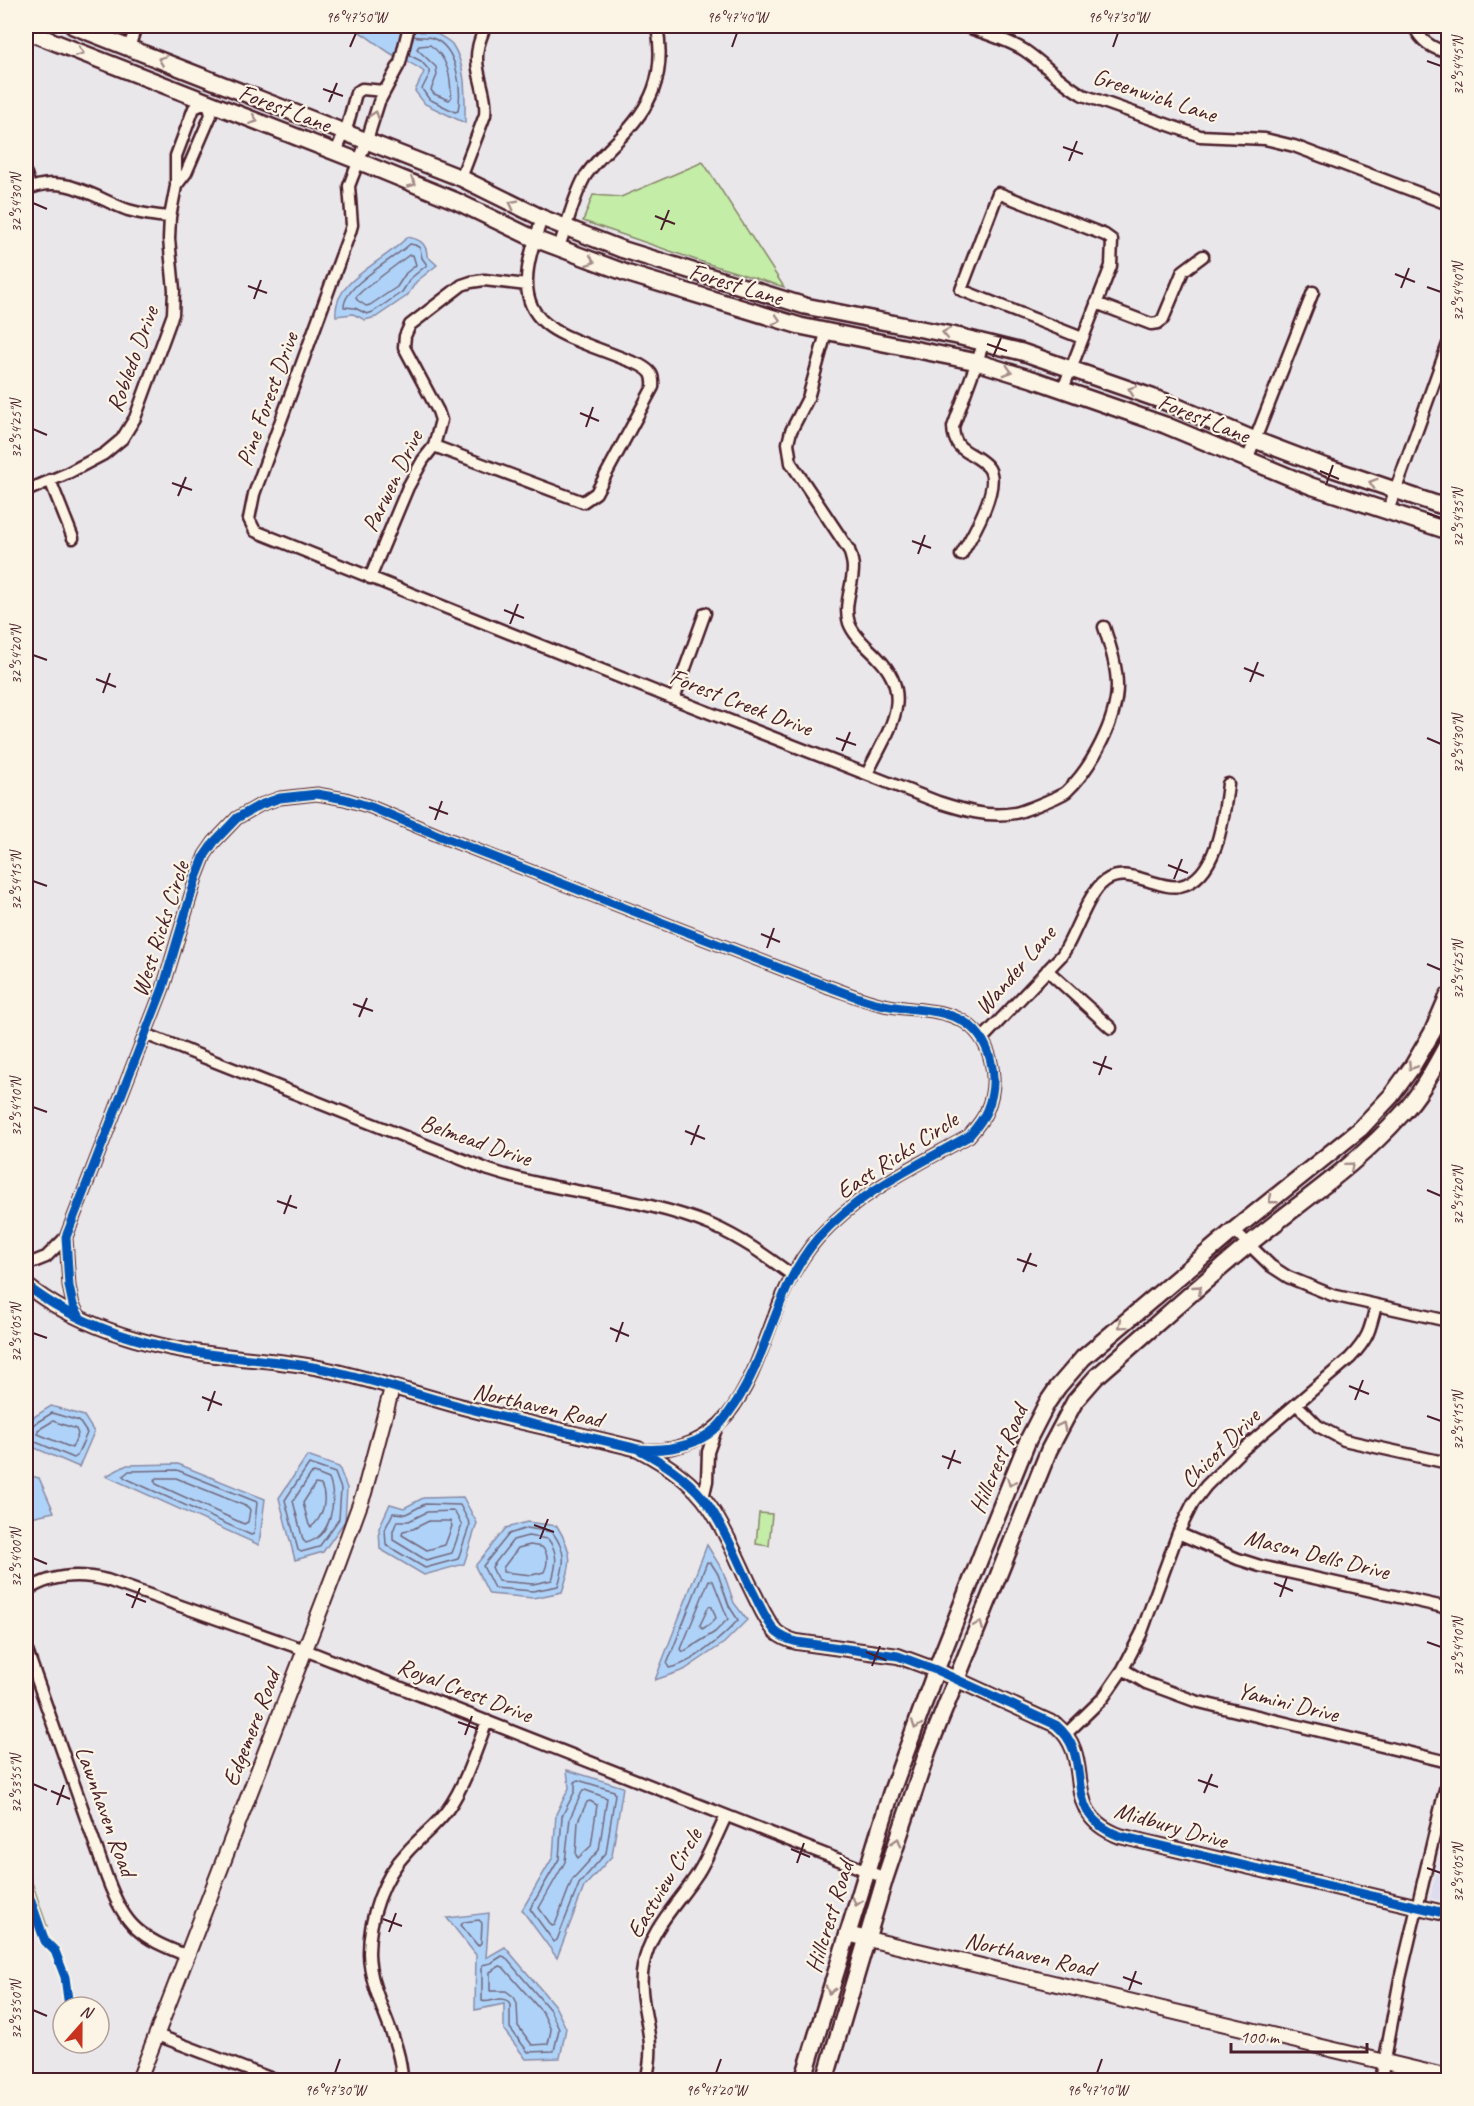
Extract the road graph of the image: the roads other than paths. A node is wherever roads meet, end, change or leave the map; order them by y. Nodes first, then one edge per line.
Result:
1 (73, 26) edge
2 (136, 26) edge
3 (409, 26) edge
4 (485, 26) edge
5 (657, 26) edge
6 (964, 26) edge
7 (1414, 26) edge
8 (26, 31) edge
9 (129, 48) junction
10 (1449, 53) edge
11 (217, 81) junction
12 (384, 91) junction
13 (208, 102) junction
14 (345, 131) junction
15 (368, 140) junction
16 (336, 152) junction
17 (358, 161) junction
18 (26, 174) edge
19 (461, 178) junction
20 (176, 186) junction
21 (28, 188) edge
22 (1449, 204) edge
23 (170, 217) junction
24 (542, 218) junction
25 (566, 228) junction
26 (535, 239) junction
27 (558, 249) junction
28 (1203, 256) dead end
29 (527, 285) junction
30 (1313, 292) dead end
31 (1096, 303) junction
32 (805, 306) junction
33 (800, 326) junction
34 (826, 333) junction
35 (1082, 338) junction
36 (984, 342) junction
37 (1449, 344) edge
38 (977, 362) junction
39 (1071, 369) junction
40 (1063, 389) junction
41 (1255, 440) junction
42 (434, 446) junction
43 (1247, 460) junction
44 (51, 480) junction
45 (1395, 490) junction
46 (26, 491) edge
47 (1449, 508) edge
48 (1388, 511) junction
49 (1449, 531) edge
50 (73, 538) dead end
51 (961, 555) dead end
52 (370, 578) junction
53 (705, 613) dead end
54 (1104, 627) dead end
55 (674, 699) junction
56 (867, 774) junction
57 (1228, 784) dead end
58 (1047, 970) junction
59 (1449, 996) edge
60 (1111, 1028) dead end
61 (1432, 1033) junction
62 (145, 1034) junction
63 (982, 1039) junction
64 (1449, 1041) edge
65 (1234, 1230) junction
66 (66, 1237) junction
67 (1249, 1245) junction
68 (26, 1265) edge
69 (792, 1275) junction
70 (26, 1285) edge
71 (1376, 1305) junction
72 (81, 1319) junction
73 (1449, 1322) edge
74 (392, 1388) junction
75 (1296, 1404) junction
76 (716, 1429) junction
77 (638, 1449) junction
78 (1449, 1463) edge
79 (703, 1498) junction
80 (1178, 1533) junction
81 (26, 1591) edge
82 (1449, 1608) edge
83 (26, 1648) edge
84 (304, 1650) junction
85 (936, 1670) junction
86 (1123, 1670) junction
87 (957, 1679) junction
88 (487, 1721) junction
89 (1066, 1734) junction
90 (1449, 1762) edge
91 (1449, 1777) edge
92 (726, 1816) junction
93 (867, 1870) junction
94 (885, 1878) junction
95 (1416, 1907) junction
96 (1449, 1914) edge
97 (847, 1934) junction
98 (867, 1938) junction
99 (188, 1956) junction
100 (157, 2035) junction
101 (1385, 2062) junction
102 (1449, 2077) edge
103 (139, 2080) edge
104 (275, 2080) edge
105 (402, 2080) edge
106 (646, 2080) edge
107 (803, 2080) edge
108 (825, 2080) edge
109 (1381, 2080) edge

1 - 9 main road, Forest Lane
2 - 9 street
3 - 12 street
4 - 19 street
5 - 25 street
6 - 22 street, Greenwich Lane
7 - 10 street
8 -> 13 main road, Forest Lane
11 -> 9 main road, Forest Lane
11 - 13 main road
11 - 14 main road, Forest Lane
12 - 14 street
15 -> 12 street
13 -> 16 main road, Forest Lane
13 - 20 street, Robledo Drive
13 - 20 street, Robledo Drive
14 - 15 main road, Forest Lane
14 - 16 street
15 - 17 street
15 - 19 main road, Forest Lane
16 - 17 main road, Forest Lane
17 -> 26 main road, Forest Lane
17 - 52 street, Pine Forest Drive
18 - 21 street
24 -> 19 main road, Forest Lane
20 - 23 street, Robledo Drive
21 - 23 street
23 - 44 street, Robledo Drive
24 - 25 main road, Forest Lane
24 - 26 street
25 - 27 street
25 - 32 main road, Forest Lane
26 - 27 main road, Forest Lane
26 - 29 street
27 -> 33 main road, Forest Lane
28 - 31 street
29 - 42 street, Parwen Drive
29 - 42 street
30 - 41 street
31 - 35 street
31 - 35 street
32 - 33 main road
36 -> 32 main road, Forest Lane
33 - 34 main road, Forest Lane
34 - 38 main road, Forest Lane
34 - 56 street
35 - 39 street
36 - 38 street
36 - 39 main road, Forest Lane
37 - 45 street
38 -> 40 main road, Forest Lane
38 - 51 street
39 - 40 street
41 -> 39 main road, Forest Lane
40 - 43 main road, Forest Lane
41 - 43 street
45 -> 41 main road, Forest Lane
42 - 52 street, Parwen Drive
43 - 48 main road, Forest Lane
44 - 46 street, Robledo Drive
44 - 50 street
45 - 47 main road, Forest Lane
45 - 48 street
48 - 49 main road, Forest Lane
52 - 55 street, Forest Creek Drive
53 - 55 street
54 - 56 street, Forest Creek Drive
55 - 56 street, Forest Creek Drive
57 - 58 street, Wander Lane
58 - 60 street
58 - 63 street, Wander Lane
59 - 61 main road, Hillcrest Road
61 - 64 street
61 -> 65 main road, Hillcrest Road
62 - 63 street, West Ricks Circle
62 - 66 street, West Ricks Circle
62 - 69 street, Belmead Drive
63 - 69 street, East Ricks Circle
67 -> 64 main road, Hillcrest Road
65 - 67 street
65 -> 85 main road, Hillcrest Road
66 - 68 street, West Ricks Circle
66 - 72 street, West Ricks Circle
67 - 71 street
87 -> 67 main road, Hillcrest Road
69 - 76 street, East Ricks Circle
70 - 72 street, Northaven Road
71 - 73 street
71 - 75 street, Chicot Drive
72 - 74 street, Northaven Road
74 - 77 street, Northaven Road
74 - 84 street, Edgemere Road
75 - 78 street
75 - 80 street, Chicot Drive
76 - 77 street, East Ricks Circle
76 - 79 street, East Ricks Circle
77 - 79 street, Northaven Road
79 - 85 street, Northaven Road
80 - 82 street, Mason Dells Drive
80 - 86 street, Chicot Drive
81 - 84 street, Royal Crest Drive
83 - 99 street, Lawnhaven Road
84 - 88 street, Royal Crest Drive
84 - 99 street, Edgemere Road
85 - 87 street, Northaven Road
85 -> 93 main road, Hillcrest Road
86 - 89 street, Chicot Drive
86 - 90 street, Yamini Drive
87 - 89 street
94 -> 87 main road, Hillcrest Road
88 - 92 street, Royal Crest Drive
88 - 105 street
89 - 95 street, Midbury Drive
91 - 95 street
92 - 93 street, Royal Crest Drive
92 - 106 street, Eastview Circle
93 - 94 street, Royal Crest Drive
93 -> 97 main road, Hillcrest Road
94 - 98 main road, Hillcrest Road
95 - 96 street, Midbury Drive
95 - 101 street
97 - 98 street, Northaven Road
97 -> 107 main road, Hillcrest Road
98 - 101 street, Northaven Road
98 - 108 main road, Hillcrest Road
99 - 100 street, Edgemere Road
100 - 103 street, Edgemere Road
100 - 104 street
101 - 102 street, Northaven Road
101 - 109 street

